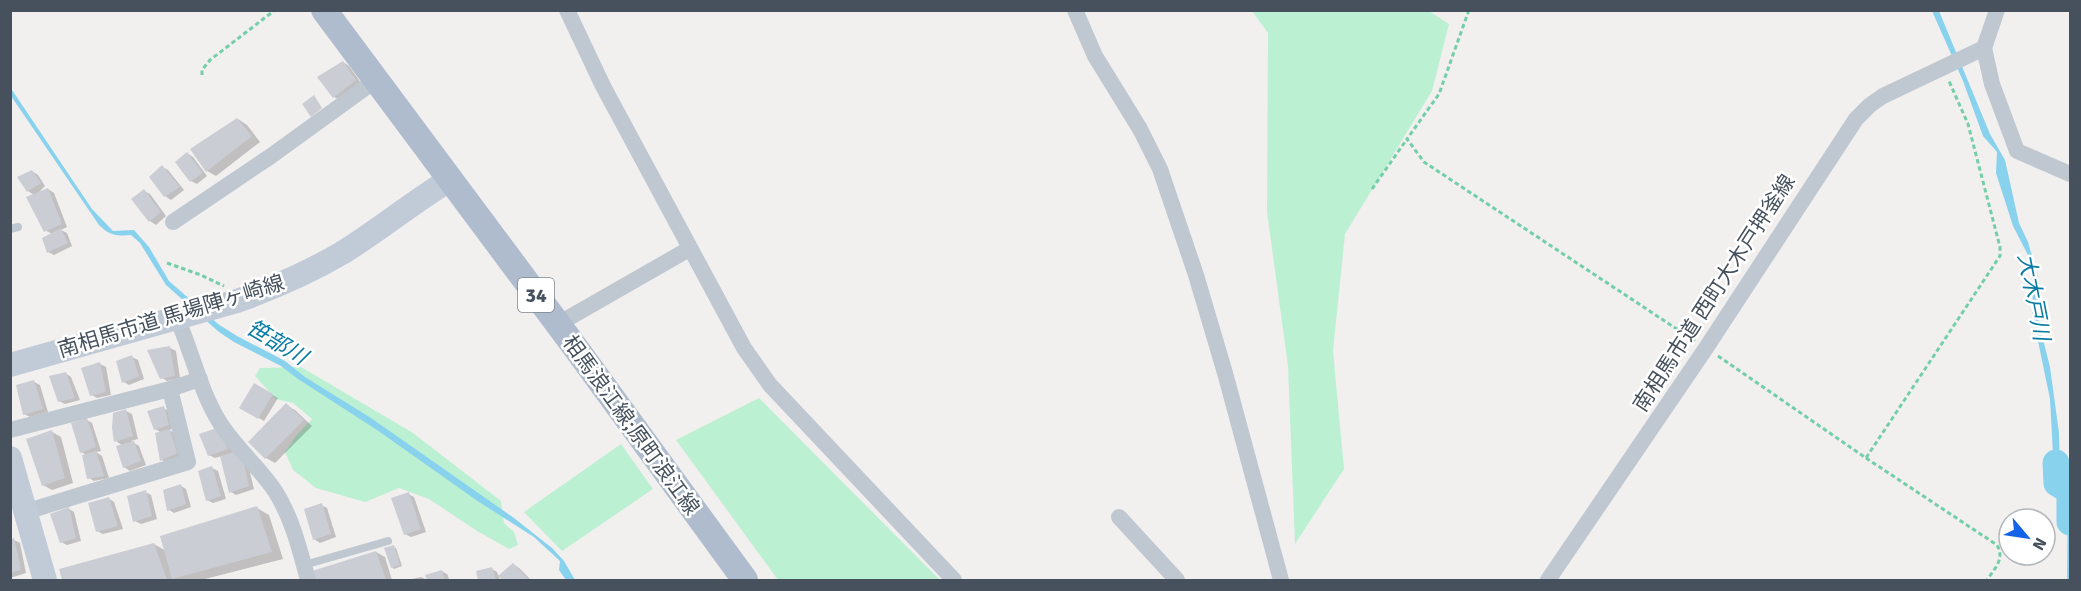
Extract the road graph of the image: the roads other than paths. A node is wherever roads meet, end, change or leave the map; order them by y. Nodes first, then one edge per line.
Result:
1 (324, 10) edge
2 (567, 10) edge
3 (1075, 10) edge
4 (1998, 10) edge
5 (1981, 50) junction
6 (376, 80) junction
7 (2070, 174) edge
8 (449, 180) junction
9 (173, 222) dead end
10 (689, 249) junction
11 (183, 316) junction
12 (558, 324) junction
13 (10, 365) edge
14 (200, 379) junction
15 (170, 389) junction
16 (10, 430) edge
17 (10, 458) edge
18 (25, 512) junction
19 (1119, 517) dead end
20 (388, 541) dead end
21 (306, 573) edge
22 (45, 580) edge
23 (745, 580) edge
24 (954, 580) edge
25 (1177, 580) edge
26 (1281, 580) edge
27 (1548, 580) edge

1 - 6 main road, 相馬浪江線;原町浪江線 / 34
2 - 10 street
3 - 26 street
4 - 5 street
5 - 7 street
5 - 27 street, 南相馬市道 西町大木戸押釜線
6 - 8 main road, 相馬浪江線;原町浪江線 / 34
6 - 9 street
8 - 11 street, 南相馬市道 馬場陣ヶ崎線
8 - 12 main road, 相馬浪江線;原町浪江線 / 34
10 - 12 street
10 - 24 street
11 - 13 street, 南相馬市道 馬場陣ヶ崎線
11 - 14 street
12 - 23 main road, 相馬浪江線;原町浪江線 / 34
14 - 15 street
14 - 21 street
15 - 16 street
15 - 18 street
17 - 18 street
18 - 22 street
19 - 25 street
20 - 21 lane

